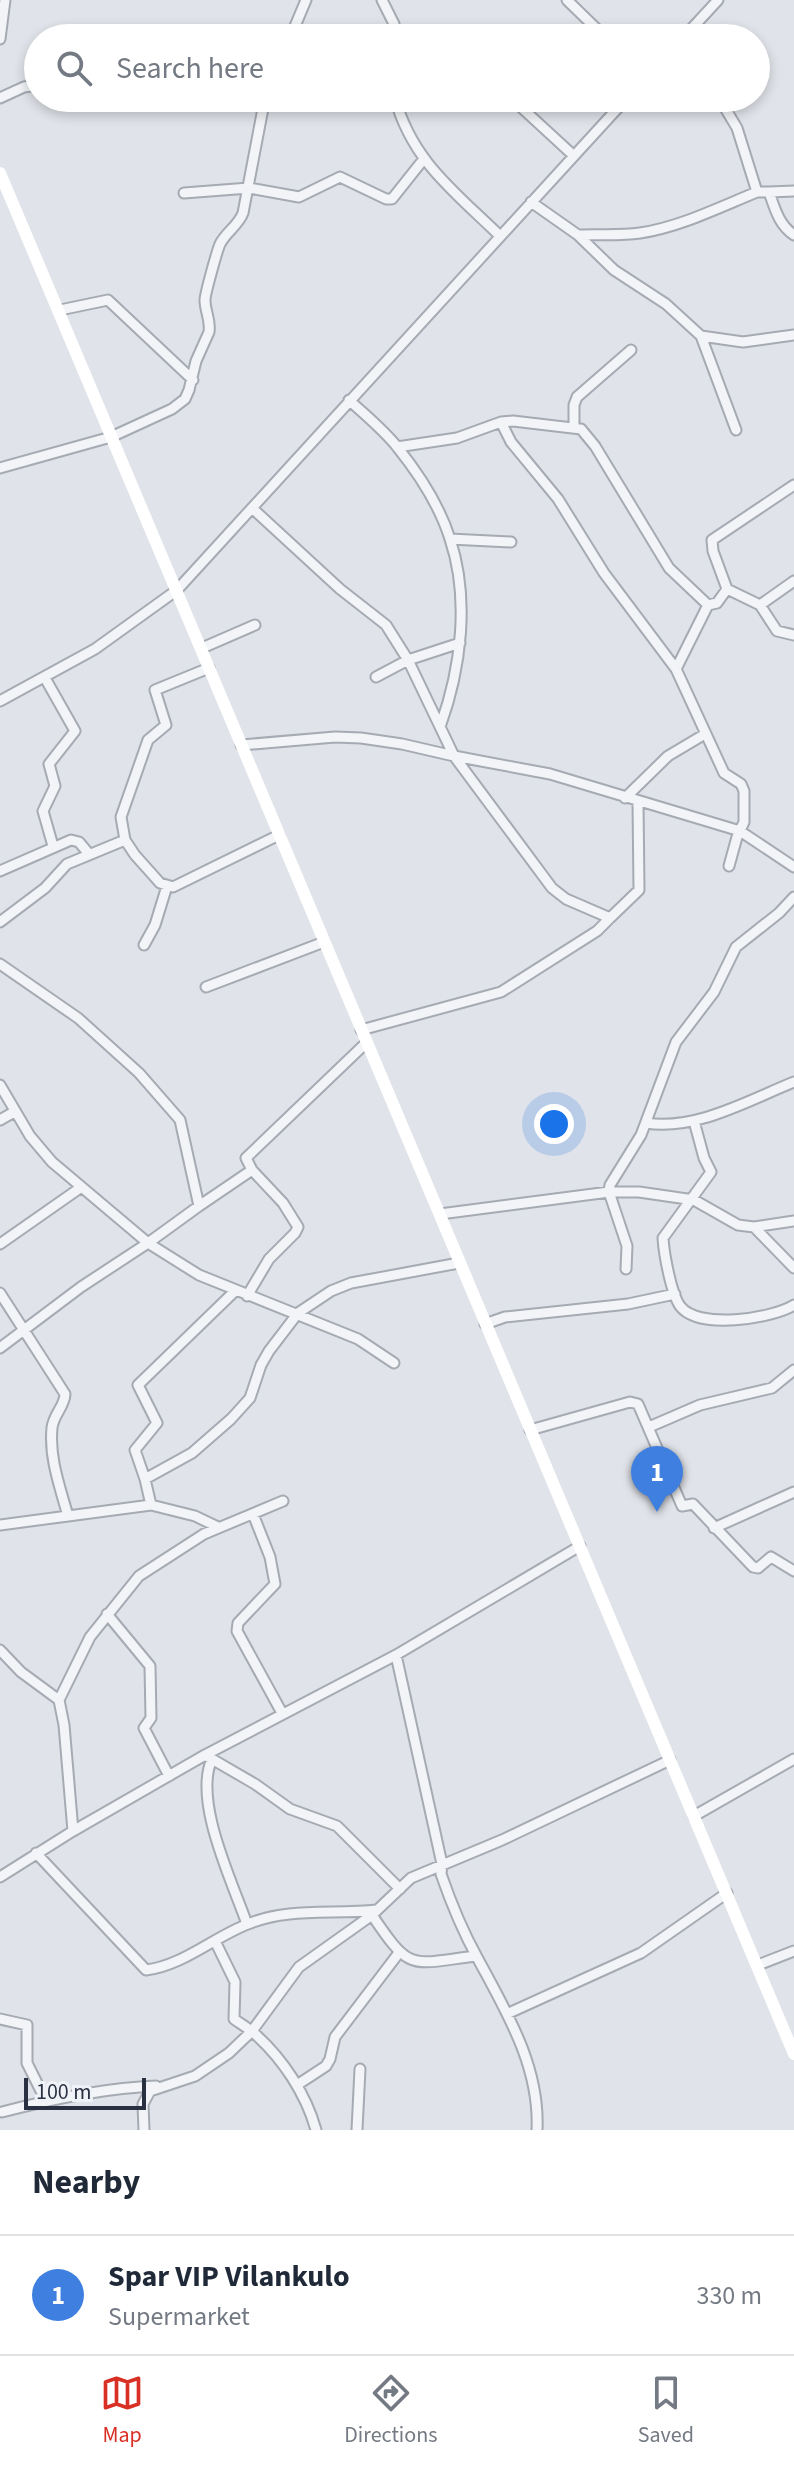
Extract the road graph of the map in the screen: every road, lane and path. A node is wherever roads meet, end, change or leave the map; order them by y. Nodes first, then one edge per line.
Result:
1 (5, 0) edge
2 (306, 0) edge
3 (382, 0) edge
4 (567, 0) edge
5 (718, 0) edge
6 (296, 24) edge
7 (394, 24) edge
8 (592, 24) edge
9 (696, 24) edge
10 (0, 39) edge
11 (24, 87) edge
12 (0, 98) edge
13 (263, 112) edge
14 (400, 112) edge
15 (526, 112) edge
16 (614, 112) edge
17 (727, 112) edge
18 (574, 156) junction
19 (423, 160) junction
20 (0, 173) edge
21 (249, 188) junction
22 (794, 191) edge
23 (757, 192) junction
24 (769, 192) junction
25 (184, 193) dead end
26 (531, 202) junction
27 (578, 235) junction
28 (794, 235) edge
29 (500, 236) junction
30 (60, 310) junction
31 (794, 335) edge
32 (701, 336) junction
33 (631, 350) dead end
34 (193, 380) junction
35 (349, 400) junction
36 (501, 422) junction
37 (574, 426) junction
38 (736, 430) dead end
39 (111, 437) junction
40 (397, 447) junction
41 (0, 468) edge
42 (794, 485) edge
43 (252, 508) junction
44 (450, 539) junction
45 (511, 542) dead end
46 (794, 581) edge
47 (727, 589) junction
48 (177, 590) junction
49 (708, 605) junction
50 (760, 605) junction
51 (255, 625) dead end
52 (794, 635) edge
53 (460, 643) junction
54 (202, 648) junction
55 (408, 660) junction
56 (209, 668) junction
57 (676, 669) junction
58 (376, 677) dead end
59 (45, 678) junction
60 (0, 700) edge
61 (440, 727) junction
62 (705, 734) junction
63 (241, 745) junction
64 (454, 756) junction
65 (625, 798) junction
66 (638, 802) junction
67 (740, 831) junction
68 (279, 835) junction
69 (125, 840) junction
70 (53, 846) junction
71 (89, 854) junction
72 (729, 866) dead end
73 (794, 867) edge
74 (0, 871) edge
75 (167, 886) junction
76 (794, 897) edge
77 (610, 918) junction
78 (0, 922) edge
79 (324, 942) junction
80 (144, 945) dead end
81 (0, 964) edge
82 (206, 987) dead end
83 (361, 1030) junction
84 (366, 1043) junction
85 (794, 1082) edge
86 (0, 1085) edge
87 (14, 1112) junction
88 (0, 1120) edge
89 (694, 1121) junction
90 (646, 1123) junction
91 (252, 1170) junction
92 (80, 1188) junction
93 (609, 1192) junction
94 (694, 1200) junction
95 (199, 1206) junction
96 (440, 1214) junction
97 (794, 1221) edge
98 (754, 1227) junction
99 (148, 1243) junction
100 (0, 1244) edge
101 (459, 1263) junction
102 (794, 1268) edge
103 (626, 1269) dead end
104 (235, 1291) junction
105 (0, 1293) edge
106 (675, 1294) junction
107 (247, 1296) junction
108 (794, 1305) edge
109 (298, 1313) junction
110 (485, 1324) junction
111 (24, 1329) junction
112 (0, 1348) edge
113 (394, 1363) dead end
114 (794, 1370) edge
115 (649, 1427) junction
116 (530, 1430) junction
117 (145, 1479) junction
118 (794, 1492) edge
119 (283, 1501) dead end
120 (151, 1505) junction
121 (253, 1514) junction
122 (68, 1516) junction
123 (0, 1525) edge
124 (218, 1527) junction
125 (714, 1528) junction
126 (580, 1546) junction
127 (794, 1571) edge
128 (107, 1614) junction
129 (0, 1650) edge
130 (396, 1655) junction
131 (59, 1700) junction
132 (282, 1713) junction
133 (209, 1757) junction
134 (794, 1759) edge
135 (670, 1760) junction
136 (169, 1776) junction
137 (694, 1816) junction
138 (73, 1831) junction
139 (36, 1853) junction
140 (442, 1864) junction
141 (0, 1877) edge
142 (400, 1889) junction
143 (727, 1893) junction
144 (374, 1912) junction
145 (247, 1924) junction
146 (215, 1941) junction
147 (794, 1951) edge
148 (398, 1954) junction
149 (476, 1956) junction
150 (758, 1965) junction
151 (509, 2013) junction
152 (0, 2019) edge
153 (252, 2031) junction
154 (794, 2054) edge
155 (360, 2069) dead end
156 (297, 2085) junction
157 (159, 2086) junction
158 (46, 2101) junction
159 (2, 2112) edge
160 (144, 2130) edge
161 (316, 2130) edge
162 (357, 2130) edge
163 (537, 2130) edge

1 - 10 street
2 - 6 street
3 - 7 street
4 - 8 street
5 - 9 street
11 - 12 street
13 - 21 street
14 - 19 street
15 - 18 street
16 - 18 street
17 - 23 street
18 - 26 street
19 - 21 street
19 - 29 street
20 - 30 main road
21 - 25 street
21 - 34 street
22 - 24 street
23 - 24 street
23 - 27 street
24 - 28 street
26 - 27 street
26 - 29 street
27 - 32 street
29 - 35 street
30 - 34 street
30 - 39 main road
31 - 32 street
32 - 38 street
33 - 37 street
34 - 39 street
35 - 40 street
35 - 43 street
36 - 37 street
36 - 40 street
36 - 57 street
37 - 49 street
39 - 41 street
39 - 48 main road
40 - 44 street
42 - 47 street
43 - 48 street
43 - 55 street
44 - 45 street
44 - 53 street
46 - 50 street
47 - 49 street
47 - 50 street
48 - 54 main road
48 - 59 street
49 - 57 street
50 - 52 street
51 - 54 street
53 - 55 street
53 - 61 street
54 - 56 main road
55 - 58 street
55 - 61 street
56 - 63 main road
56 - 69 street
57 - 62 street
59 - 60 street
59 - 70 street
61 - 64 street
62 - 65 street
62 - 67 street
63 - 64 street
63 - 68 main road
64 - 65 street
64 - 77 street
65 - 66 street
66 - 67 street
66 - 77 street
67 - 72 street
67 - 73 street
68 - 75 street
68 - 79 main road
69 - 71 street
69 - 75 street
70 - 71 street
70 - 74 street
71 - 78 street
75 - 80 street
76 - 90 street
77 - 83 street
79 - 82 street
79 - 83 main road
81 - 95 street
83 - 84 main road
84 - 91 street
84 - 96 main road
85 - 89 street
86 - 87 street
87 - 88 street
87 - 92 street
89 - 90 street
89 - 94 street
90 - 93 street
91 - 95 street
91 - 107 street
92 - 99 street
92 - 100 street
93 - 94 street
93 - 96 street
93 - 103 street
94 - 98 street
94 - 106 street
95 - 99 street
96 - 101 main road
97 - 98 street
98 - 102 street
99 - 104 street
99 - 111 street
101 - 109 street
101 - 110 main road
104 - 107 street
104 - 117 street
105 - 111 street
106 - 108 street
106 - 110 street
107 - 109 street
109 - 113 street
109 - 117 street
110 - 116 main road
111 - 112 street
111 - 122 street
114 - 115 street
115 - 116 street
115 - 125 street
116 - 126 main road
117 - 120 street
118 - 125 street
119 - 121 street
120 - 122 street
120 - 124 street
121 - 124 street
121 - 132 street
122 - 123 street
124 - 128 street
125 - 127 street
126 - 130 street
126 - 135 main road
128 - 131 street
128 - 136 street
129 - 131 street
130 - 132 street
130 - 140 street
131 - 138 street
132 - 133 street
133 - 136 street
133 - 142 street
133 - 145 street
134 - 137 street
135 - 137 main road
135 - 140 street
136 - 138 street
137 - 143 main road
138 - 139 street
139 - 141 street
139 - 146 street
140 - 142 street
140 - 149 street
142 - 144 street
143 - 150 main road
143 - 151 street
144 - 145 street
144 - 148 street
144 - 153 street
145 - 146 street
146 - 153 street
147 - 150 street
148 - 149 street
148 - 156 street
149 - 151 street
150 - 154 main road
151 - 163 street
152 - 158 street
153 - 156 street
153 - 157 street
155 - 162 street
156 - 161 street
157 - 158 street
157 - 160 street
158 - 159 street

